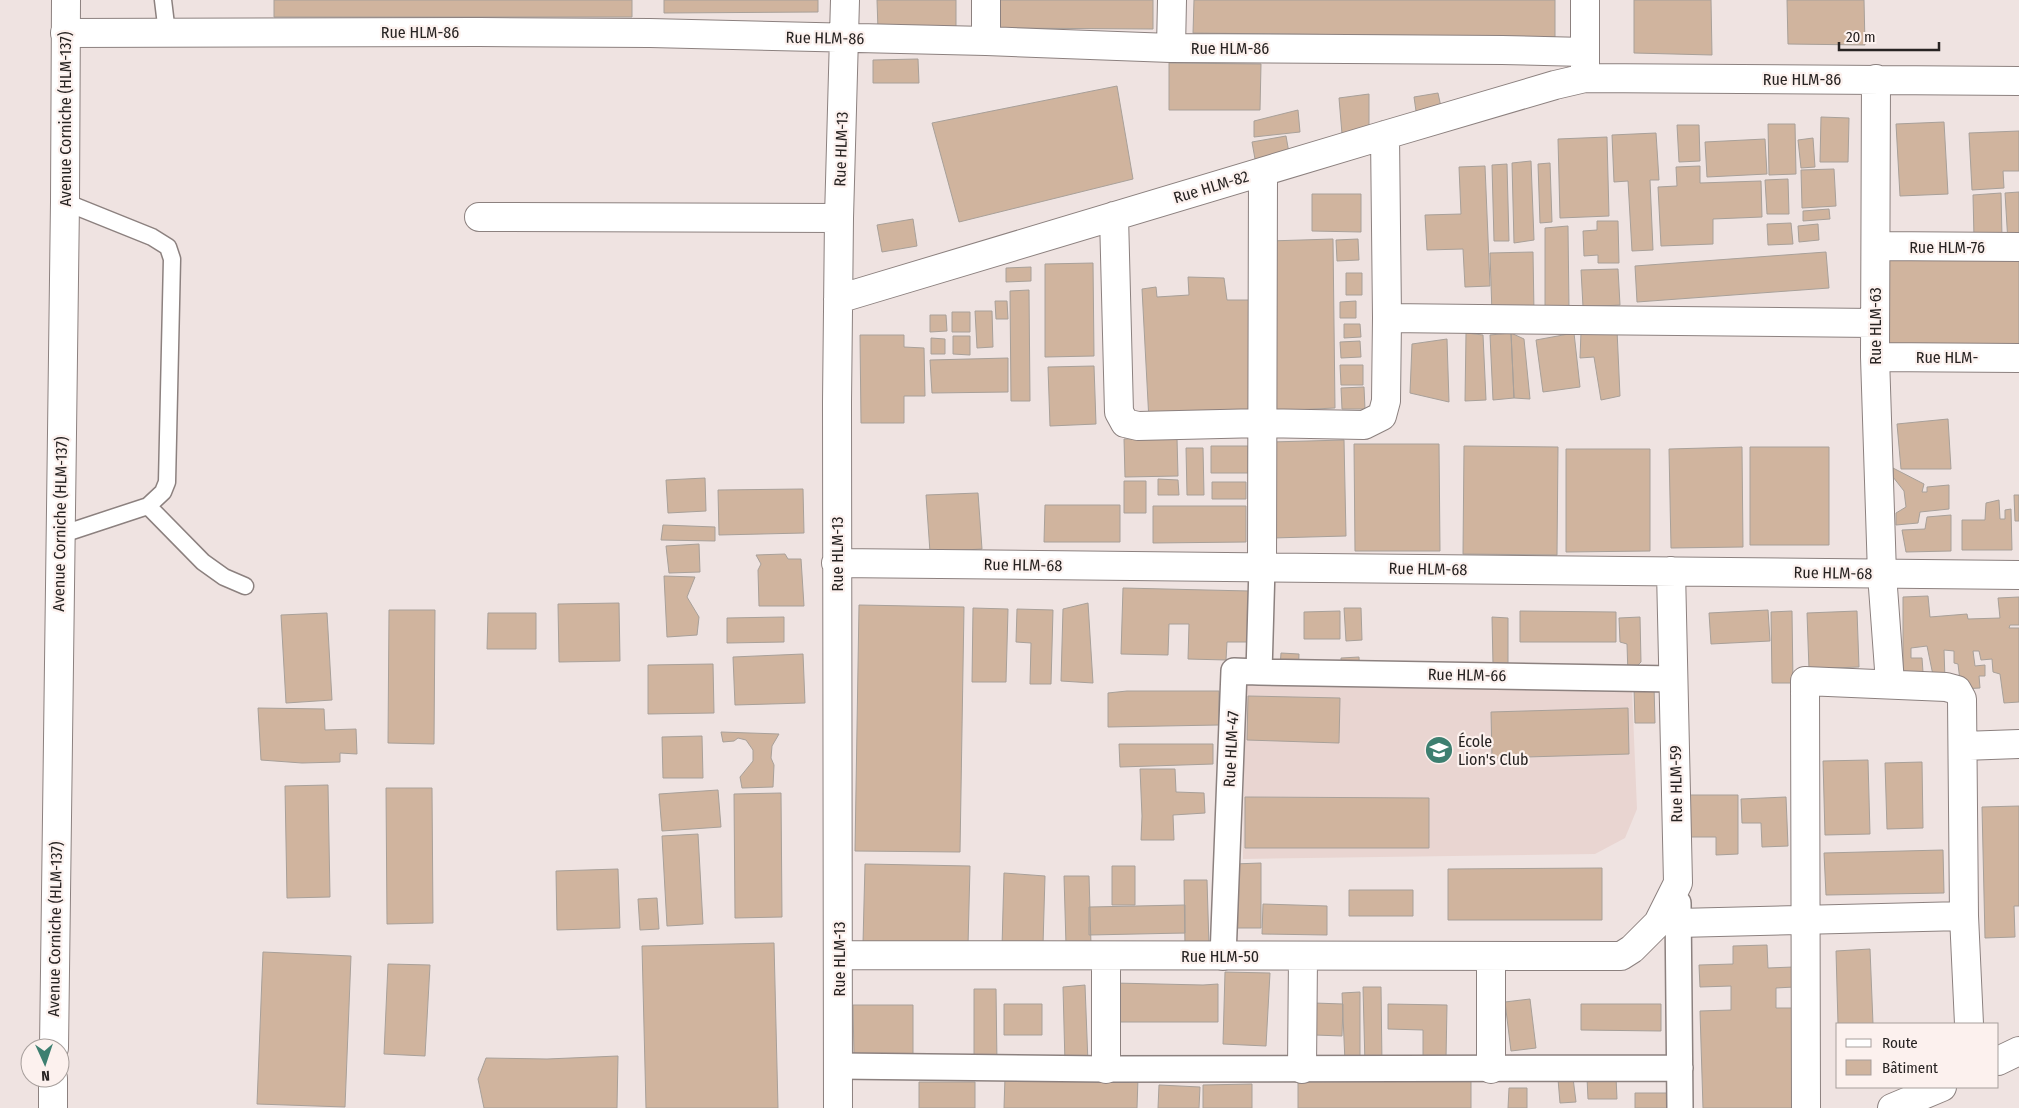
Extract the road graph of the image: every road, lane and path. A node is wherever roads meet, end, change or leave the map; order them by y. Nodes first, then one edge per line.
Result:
1 (66, 0) edge
2 (162, 0) edge
3 (845, 0) edge
4 (986, 0) edge
5 (1172, 0) edge
6 (1584, 0) edge
7 (66, 33) junction
8 (167, 33) junction
9 (845, 39) junction
10 (986, 41) junction
11 (1171, 48) junction
12 (1585, 65) junction
13 (1876, 79) junction
14 (2019, 81) edge
15 (1385, 135) junction
16 (1263, 172) junction
17 (65, 202) junction
18 (1114, 216) junction
19 (479, 217) dead end
20 (839, 218) junction
21 (1876, 246) junction
22 (2019, 247) edge
23 (838, 299) junction
24 (1387, 318) junction
25 (1875, 323) junction
26 (1875, 357) junction
27 (2019, 358) edge
28 (1262, 423) junction
29 (148, 506) junction
30 (60, 535) junction
31 (836, 563) junction
32 (1262, 567) junction
33 (1672, 571) junction
34 (1882, 574) junction
35 (2019, 575) edge
36 (245, 586) dead end
37 (1259, 672) junction
38 (1674, 679) junction
39 (1890, 683) junction
40 (2019, 744) edge
41 (1963, 746) junction
42 (1678, 883) junction
43 (1964, 916) junction
44 (1806, 920) junction
45 (1678, 923) junction
46 (839, 955) junction
47 (1106, 956) junction
48 (1302, 956) junction
49 (1223, 957) junction
50 (1491, 957) junction
51 (1601, 958) joint
52 (1969, 1023) edge
53 (54, 1038) edge
54 (2019, 1051) edge
55 (1999, 1061) edge
56 (839, 1066) junction
57 (1490, 1068) junction
58 (1680, 1068) junction
59 (1106, 1069) junction
60 (1302, 1069) junction
61 (53, 1088) edge
62 (1940, 1088) edge
63 (53, 1108) edge
64 (838, 1108) edge
65 (1680, 1108) edge
66 (1806, 1108) edge
67 (1892, 1108) edge

1 - 7 street, Avenue Corniche (HLM-137)
2 - 8 lane
3 - 9 street, Rue HLM-13
4 - 10 street
5 - 11 street
6 - 12 street
7 - 8 street, Rue HLM-86
7 - 17 street, Avenue Corniche (HLM-137)
8 - 9 street, Rue HLM-86
9 - 10 street, Rue HLM-86
9 - 20 street, Rue HLM-13
10 - 11 street, Rue HLM-86
11 - 12 street, Rue HLM-86
12 - 13 street, Rue HLM-86
12 - 15 street, Rue HLM-82
13 - 14 street, Rue HLM-86
13 - 21 street, Rue HLM-63
15 - 16 street, Rue HLM-82
15 - 24 street
16 - 18 street, Rue HLM-82
16 - 28 street
17 - 29 lane
17 - 30 street, Avenue Corniche (HLM-137)
18 - 23 street, Rue HLM-82
18 - 28 street
19 - 20 street
20 - 23 street, Rue HLM-13
21 - 22 street, Rue HLM-76
21 - 25 street, Rue HLM-63
23 - 31 street, Rue HLM-13
24 - 25 street
24 - 28 street
25 - 26 street, Rue HLM-63
26 - 27 street, Rue HLM-
26 - 34 street, Rue HLM-63
28 - 32 street
29 - 30 lane
29 - 36 lane
30 - 53 street, Avenue Corniche (HLM-137)
31 - 32 street, Rue HLM-68
31 - 46 street, Rue HLM-13
32 - 33 street, Rue HLM-68
32 - 37 street
33 - 34 street, Rue HLM-68
33 - 38 street, Rue HLM-59
34 - 35 street, Rue HLM-68
34 - 39 street, Rue HLM-63
37 - 38 street, Rue HLM-66
37 - 49 street, Rue HLM-47
38 - 42 street, Rue HLM-59
39 - 41 street
39 - 44 street
40 - 41 street
41 - 43 street
42 - 45 street
42 - 51 street, Rue HLM-59
43 - 44 street
43 - 52 street
44 - 45 street
44 - 66 street
45 - 58 street
46 - 47 street, Rue HLM-50
46 - 56 street, Rue HLM-13
47 - 49 street, Rue HLM-50
47 - 59 street
48 - 49 street, Rue HLM-50
48 - 50 street, Rue HLM-50
48 - 60 street
50 - 51 street, Rue HLM-50
50 - 57 street
54 - 55 street
56 - 59 street
56 - 64 street, Rue HLM-13
57 - 58 street
57 - 60 street
58 - 65 street
59 - 60 street
61 - 63 street
62 - 67 street

